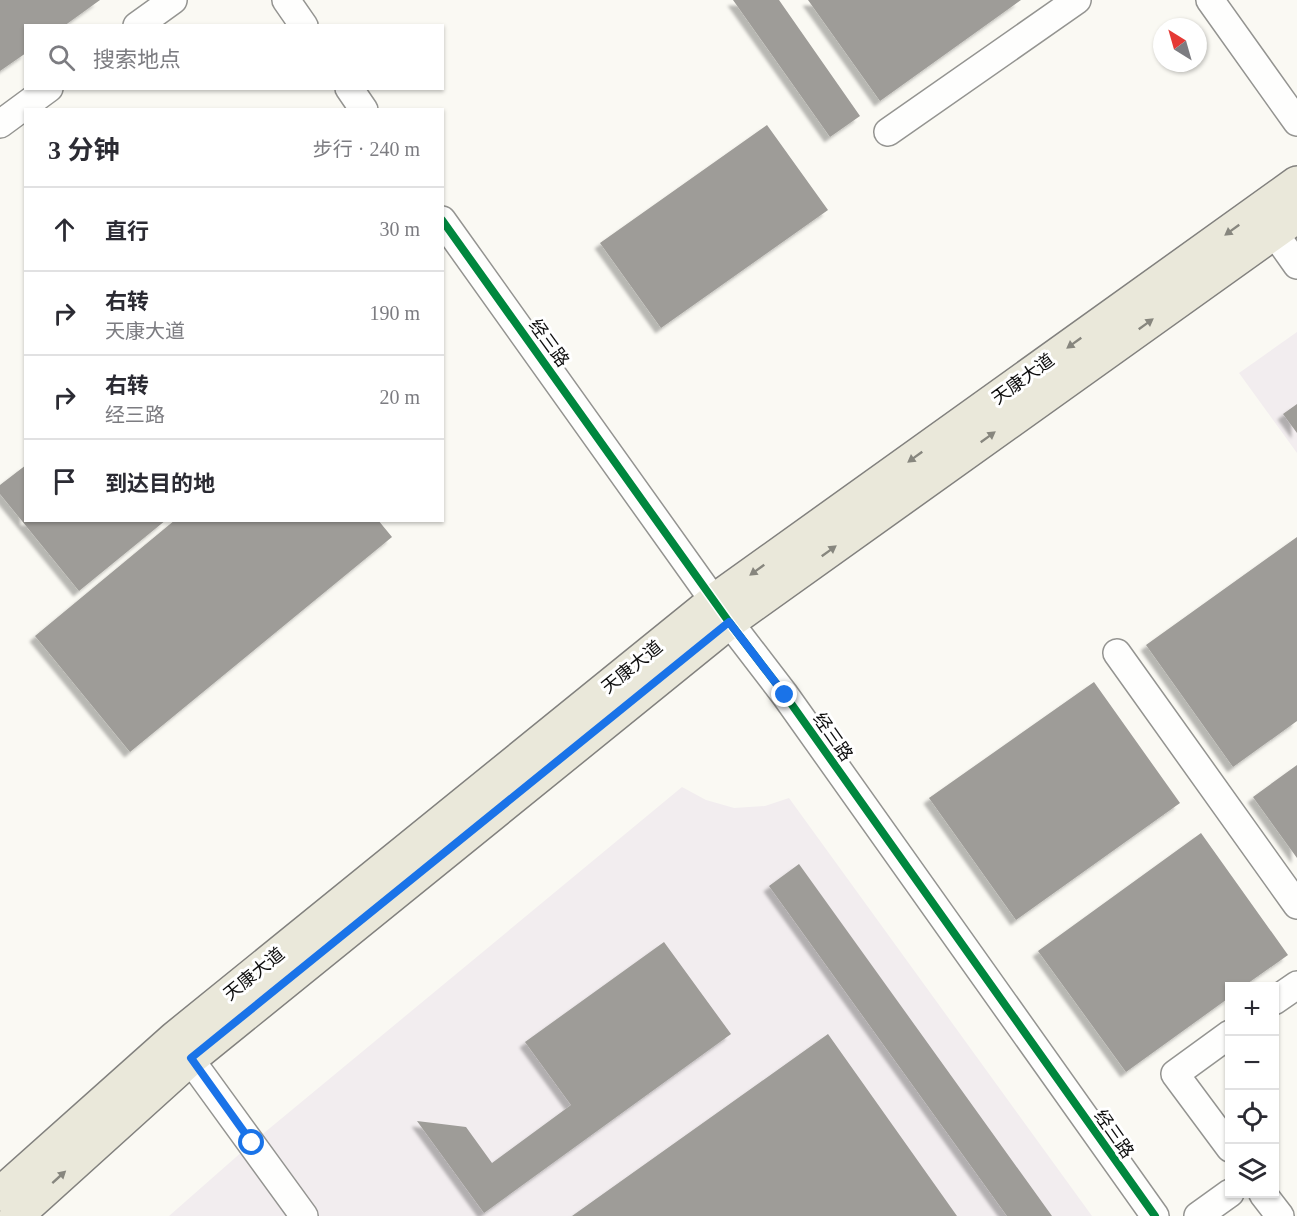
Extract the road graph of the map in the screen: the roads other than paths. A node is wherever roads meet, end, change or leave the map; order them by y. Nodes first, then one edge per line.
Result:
1 (173, 0) edge
2 (286, 0) edge
3 (1077, 0) edge
4 (1210, 0) edge
5 (140, 24) edge
6 (303, 24) edge
7 (46, 90) edge
8 (350, 90) edge
9 (363, 108) edge
10 (1297, 122) edge
11 (0, 124) edge
12 (888, 132) dead end
13 (1297, 183) edge
14 (1276, 220) edge
15 (444, 223) edge
16 (1297, 265) edge
17 (722, 611) junction
18 (1117, 653) dead end
19 (1297, 905) edge
20 (1297, 985) edge
21 (1279, 998) edge
22 (1227, 1036) edge
23 (183, 1048) junction
24 (1227, 1144) edge
25 (0, 1194) edge
26 (1225, 1197) edge
27 (1266, 1198) edge
28 (16, 1216) edge
29 (304, 1216) edge
30 (1155, 1216) edge
31 (1198, 1216) edge
32 (1280, 1216) edge

1 - 5 street
2 - 6 street
3 - 12 street
4 - 10 street
7 - 11 street
8 - 9 street
13 - 14 main road, 天康大道
14 - 16 street
14 - 17 main road, 天康大道
15 - 17 street, 经三路
17 - 23 main road, 天康大道
17 - 30 street, 经三路
18 - 19 street
20 - 21 street
22 - 24 street
23 - 25 main road, 天康大道
28 -> 23 main road, 天康大道
23 - 29 street
26 - 31 street
27 - 32 street

